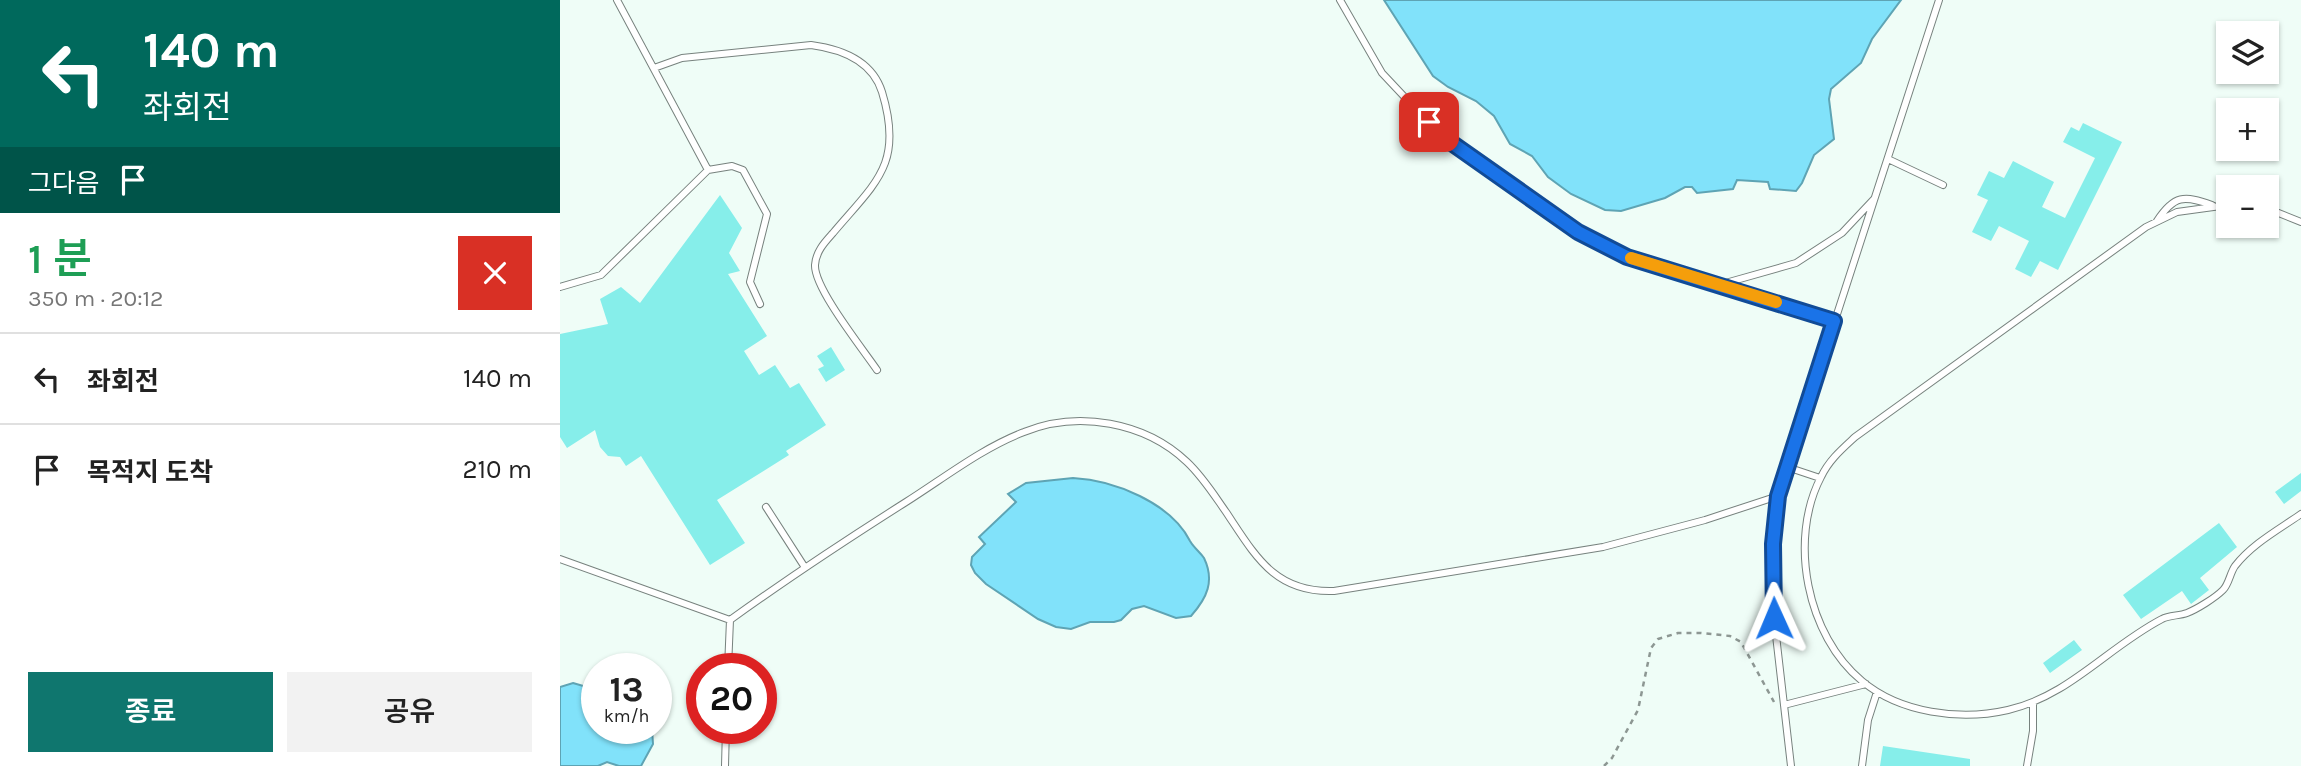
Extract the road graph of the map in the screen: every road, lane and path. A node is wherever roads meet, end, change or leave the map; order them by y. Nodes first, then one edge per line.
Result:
1 (617, 0) edge
2 (1340, 0) edge
3 (1939, 0) edge
4 (654, 68) junction
5 (1888, 159) junction
6 (708, 170) junction
7 (1943, 185) dead end
8 (1875, 198) junction
9 (2213, 206) junction
10 (2216, 206) edge
11 (2279, 213) edge
12 (2157, 221) junction
13 (2301, 222) edge
14 (1720, 284) junction
15 (560, 287) edge
16 (760, 304) dead end
17 (1834, 321) junction
18 (877, 370) dead end
19 (1787, 467) junction
20 (1820, 478) junction
21 (1778, 496) junction
22 (766, 507) dead end
23 (2301, 514) edge
24 (560, 559) edge
25 (804, 566) junction
26 (730, 620) junction
27 (729, 653) edge
28 (1866, 684) junction
29 (1877, 692) junction
30 (2033, 702) junction
31 (1784, 705) junction
32 (726, 744) edge
33 (725, 766) edge
34 (1604, 766) edge
35 (1791, 766) edge
36 (1862, 766) edge
37 (2027, 766) edge

1 - 4 lane
2 - 14 lane
3 - 5 lane
4 - 6 lane
4 - 18 lane
5 - 7 lane
5 - 8 lane
6 - 15 lane
6 - 16 lane
8 - 14 lane
8 - 17 lane
9 - 10 lane
9 - 12 lane
9 - 12 lane
11 - 13 lane
12 - 20 lane
14 - 17 lane
17 - 19 lane
19 - 20 lane
19 - 21 lane
20 - 28 lane
21 - 25 lane
21 - 31 lane
22 - 25 lane
23 - 30 lane
24 - 26 lane
25 - 26 lane
26 - 27 lane
28 - 29 lane
28 - 31 lane
29 - 30 lane
29 - 36 lane
30 - 37 lane
31 - 34 path
31 - 35 lane
32 - 33 lane

